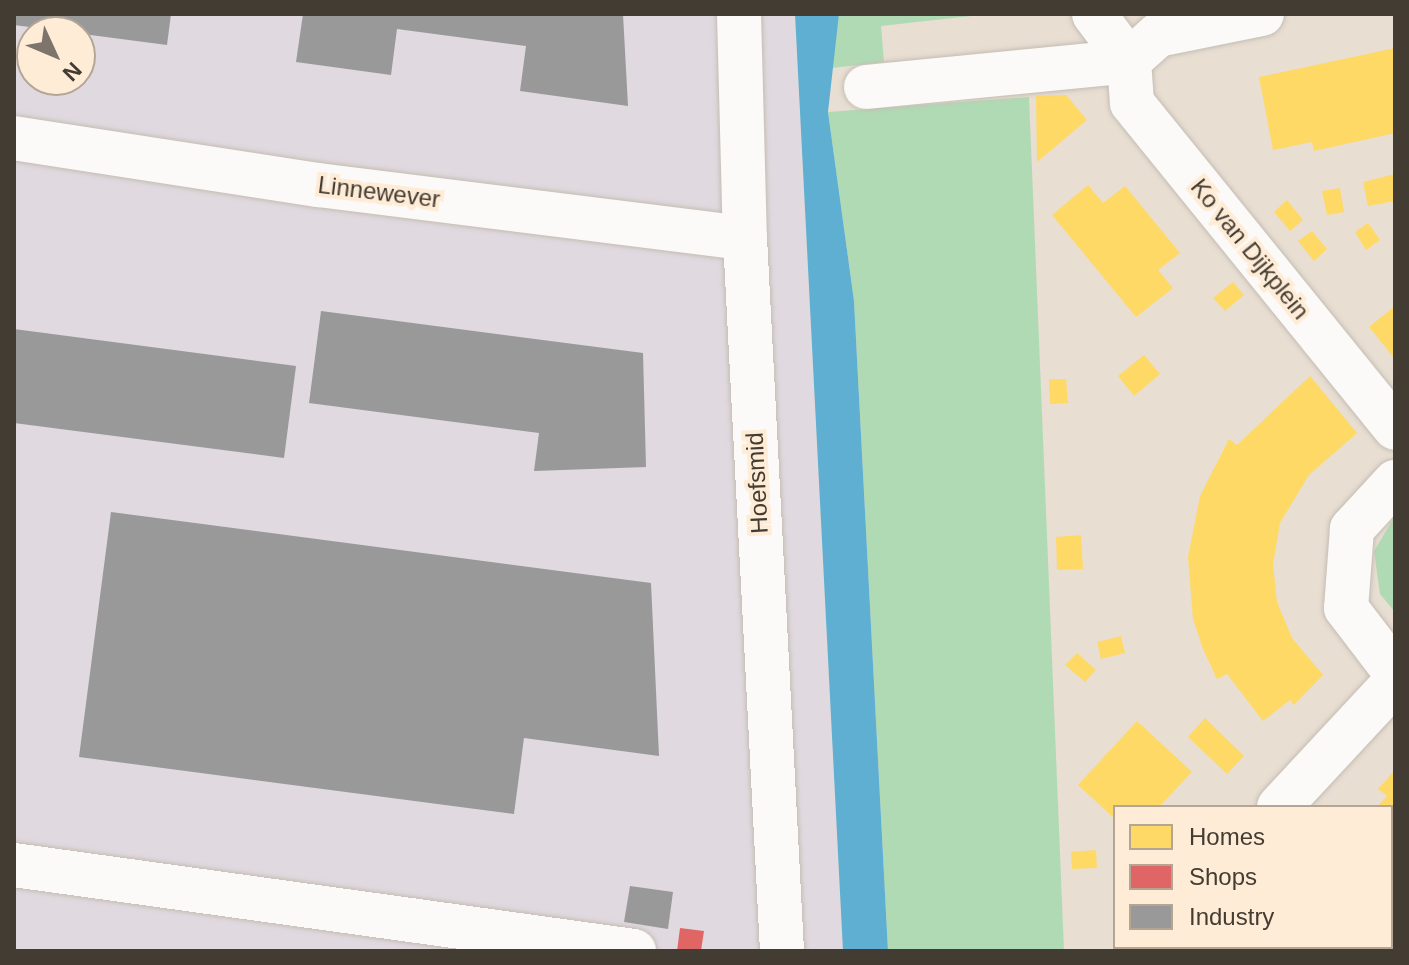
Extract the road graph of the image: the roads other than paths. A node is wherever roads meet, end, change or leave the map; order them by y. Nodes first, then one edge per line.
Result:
1 (739, 14) edge
2 (1094, 14) edge
3 (1262, 14) edge
4 (1129, 61) junction
5 (866, 87) dead end
6 (14, 138) edge
7 (745, 238) junction
8 (1395, 428) edge
9 (1395, 482) edge
10 (1395, 672) edge
11 (1395, 682) edge
12 (1281, 805) edge
13 (14, 865) edge
14 (634, 951) edge
15 (782, 951) edge

1 - 7 street, Hoefsmid
2 - 4 street
3 - 4 street
4 - 5 street
4 - 8 street, Ko van Dijkplein
6 - 7 street, Linnewever
7 - 15 street, Hoefsmid
9 - 10 street
11 - 12 street
13 - 14 street

